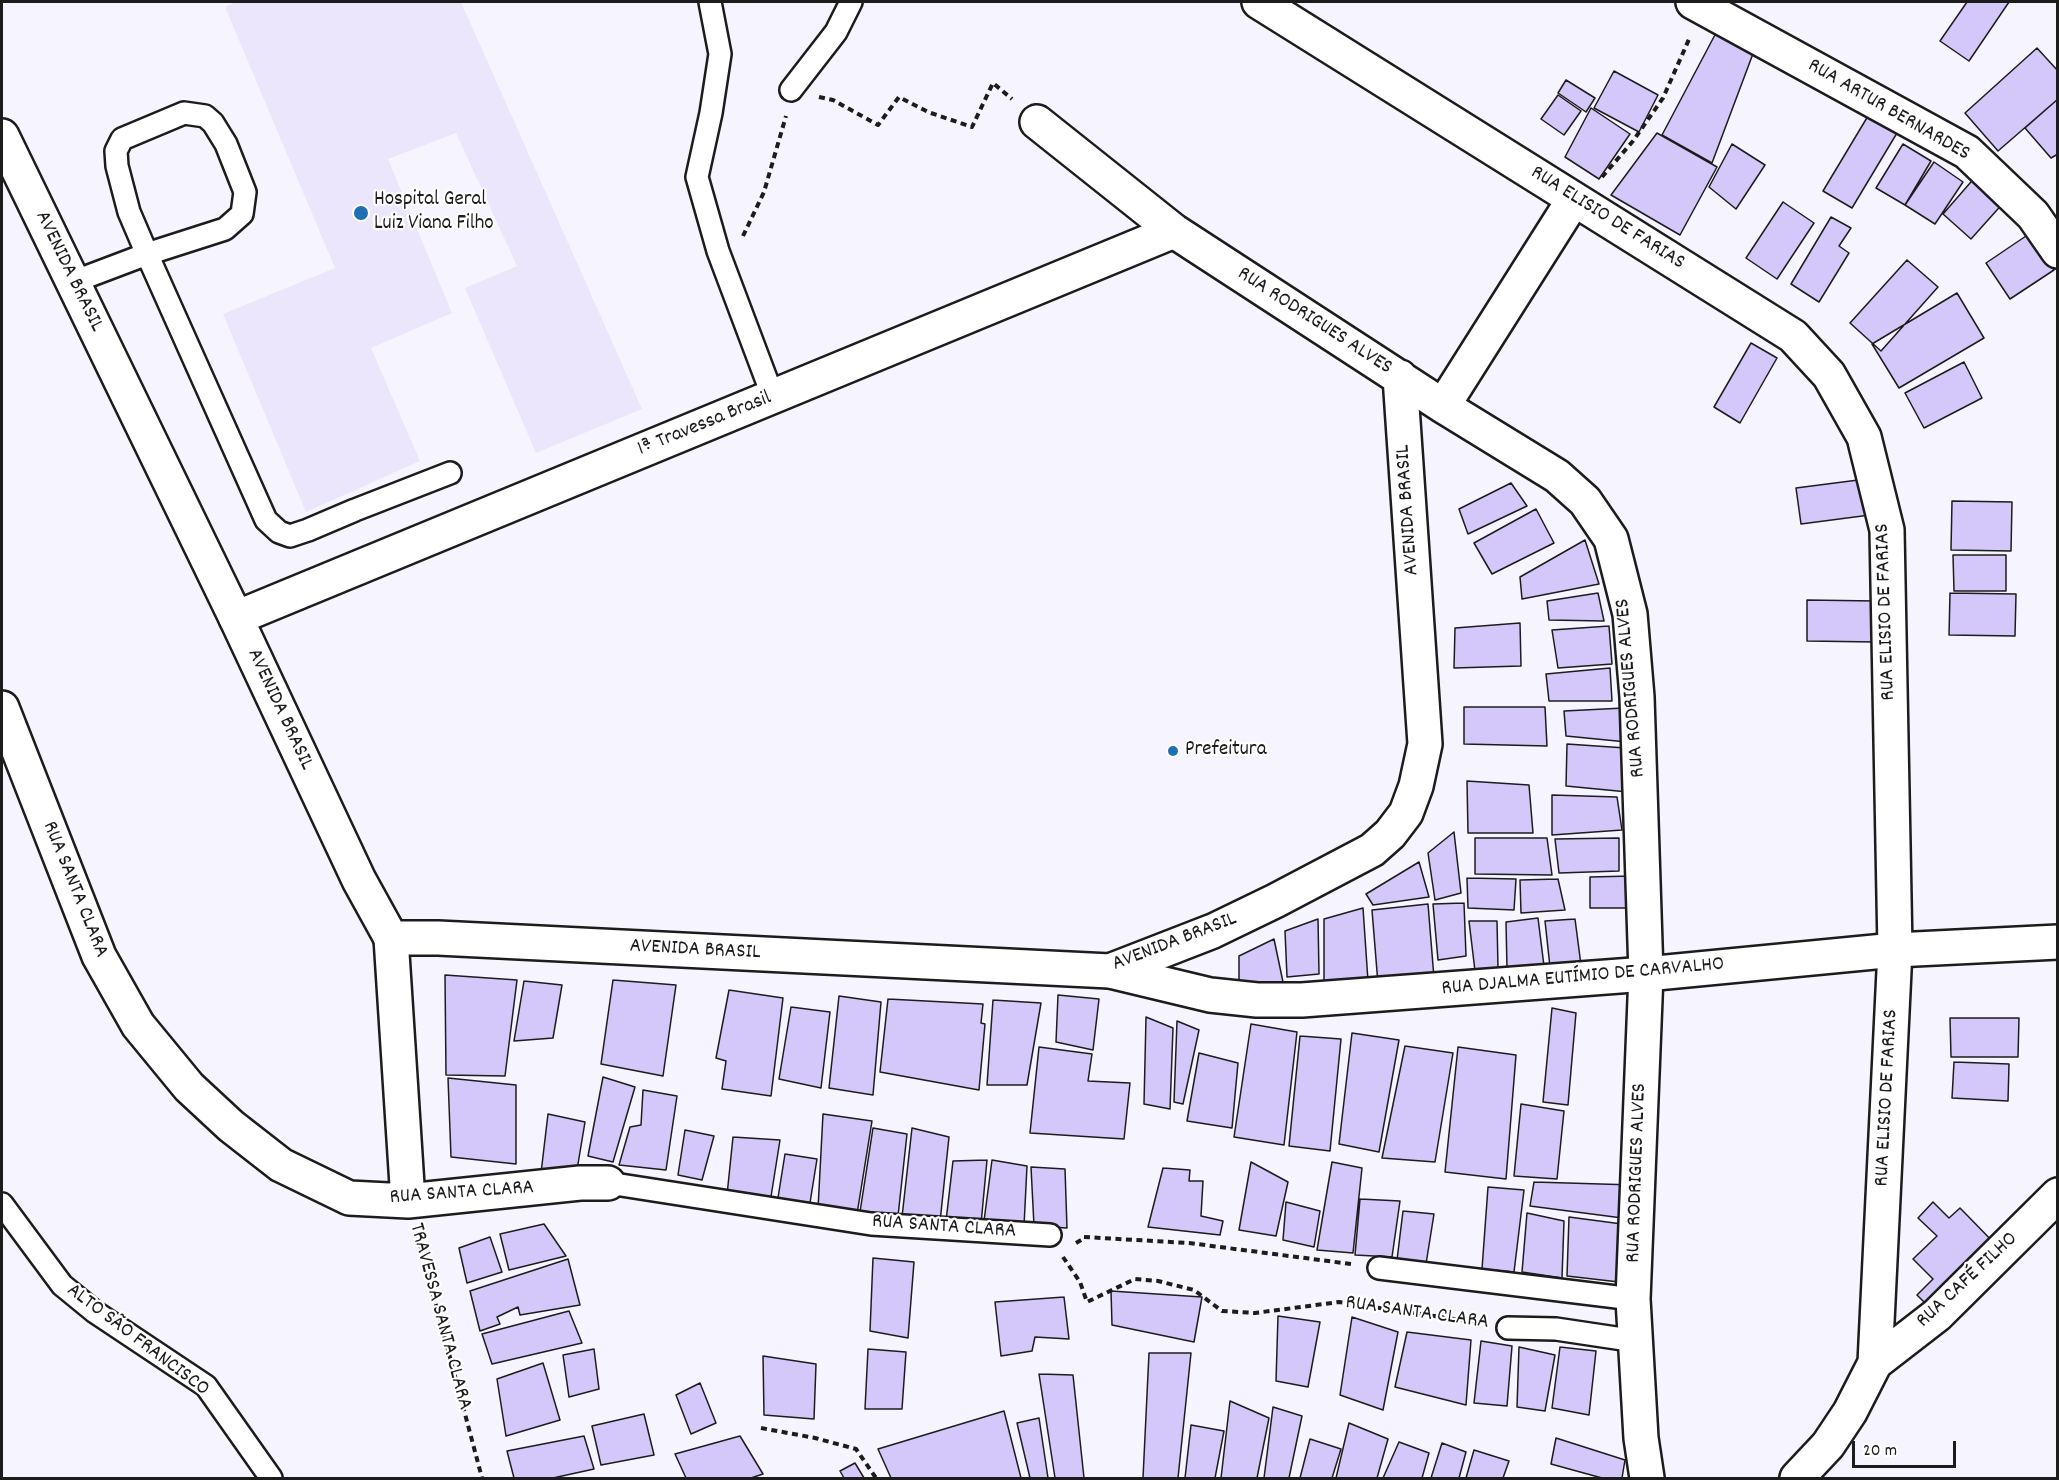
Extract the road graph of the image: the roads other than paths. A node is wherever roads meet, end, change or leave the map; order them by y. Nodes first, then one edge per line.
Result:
1 (710, 2) edge
2 (851, 2) edge
3 (1259, 2) edge
4 (1698, 5) edge
5 (791, 90) road end
6 (1037, 122) road end
7 (2, 136) edge
8 (1577, 201) junction
9 (1174, 231) junction
10 (2058, 251) edge
11 (147, 254) junction
12 (73, 282) junction
13 (1400, 377) junction
14 (773, 397) junction
15 (1443, 406) junction
16 (450, 472) dead end
17 (236, 618) junction
18 (2, 708) edge
19 (391, 938) junction
20 (2058, 942) edge
21 (1895, 950) junction
22 (1110, 971) junction
23 (1646, 974) junction
24 (608, 1183) joint
25 (2058, 1195) edge
26 (408, 1201) junction
27 (2, 1204) edge
28 (1054, 1243) road end
29 (1379, 1268) road end
30 (1633, 1299) junction
31 (1508, 1328) road end
32 (1636, 1341) junction
33 (1875, 1363) junction
34 (271, 1479) edge
35 (1647, 1479) edge
36 (1797, 1479) edge

1 - 14 lane
2 - 5 lane
3 - 8 street, RUA ELISIO DE FARIAS
4 - 10 street, RUA ARTUR BERNARDES
6 - 9 street, RUA RODRIGUES ALVES
7 - 12 street, AVENIDA BRASIL
8 - 15 street
8 - 21 street, RUA ELISIO DE FARIAS
9 - 13 street, RUA RODRIGUES ALVES
9 - 14 street, 1ª Travessa Brasil
11 - 11 lane
11 - 12 lane
11 - 16 lane
12 - 17 street, AVENIDA BRASIL
13 - 15 street, RUA RODRIGUES ALVES
13 - 22 street, AVENIDA BRASIL
14 - 17 street, 1ª Travessa Brasil
15 - 23 street, RUA RODRIGUES ALVES
17 - 19 street, AVENIDA BRASIL
18 - 26 street, RUA SANTA CLARA
19 - 22 street, AVENIDA BRASIL
19 - 26 street, TRAVESSA SANTA CLARA
20 - 21 street, RUA DJALMA EUTÍMIO DE CARVALHO
21 - 23 street, RUA DJALMA EUTÍMIO DE CARVALHO
21 - 33 street, RUA ELISIO DE FARIAS
22 - 23 street, RUA DJALMA EUTÍMIO DE CARVALHO
23 - 30 street, RUA RODRIGUES ALVES
24 - 26 street, RUA SANTA CLARA
24 - 28 lane, RUA SANTA CLARA
25 - 33 street, RUA CAFÉ FILHO
27 - 34 lane, ALTO SÃO FRANCISCO
29 - 30 lane, RUA SANTA CLARA
30 - 32 street, RUA RODRIGUES ALVES
31 - 32 lane, RUA SANTA CLARA
32 - 35 street, RUA RODRIGUES ALVES
33 - 36 street

